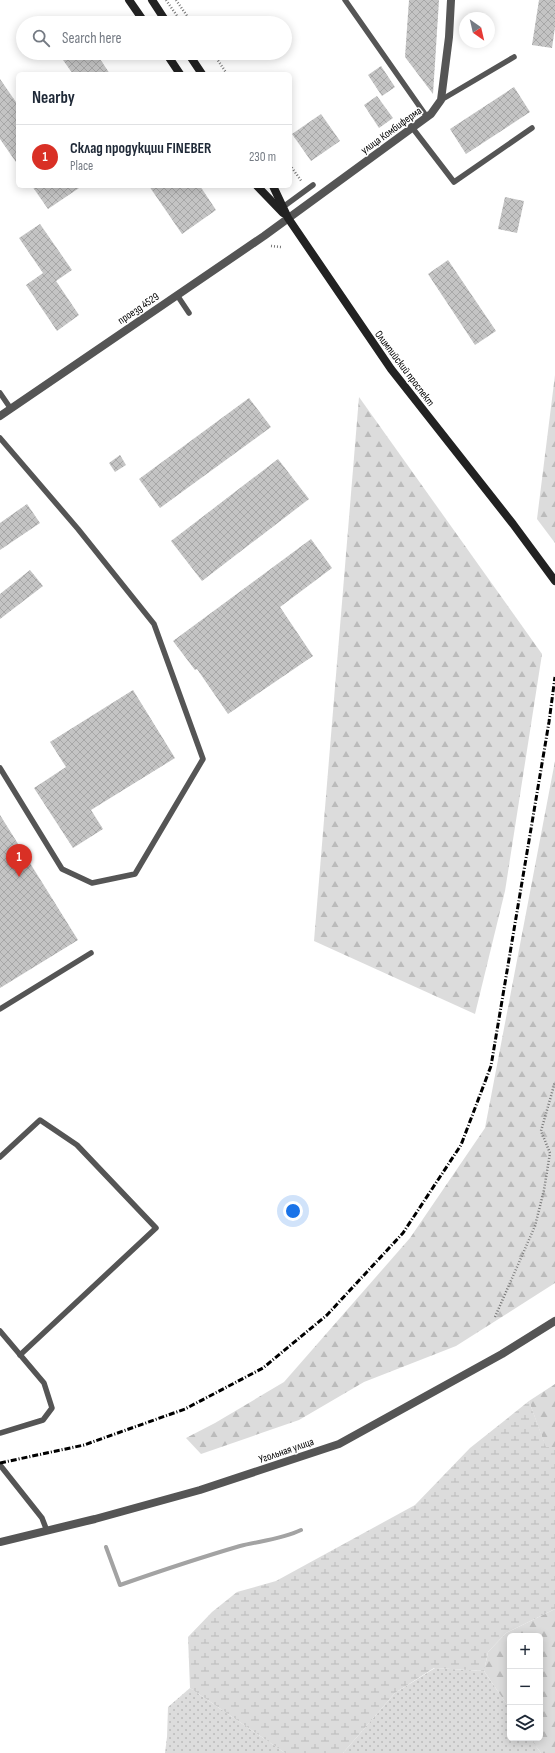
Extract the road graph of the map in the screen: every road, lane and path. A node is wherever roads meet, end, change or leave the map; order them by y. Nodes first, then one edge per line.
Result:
1 (129, 0) edge
2 (152, 0) edge
3 (166, 0) edge
4 (176, 0) edge
5 (345, 0) edge
6 (451, 0) edge
7 (140, 16) edge
8 (162, 16) edge
9 (177, 16) edge
10 (187, 16) edge
11 (514, 57) dead end
12 (171, 60) edge
13 (193, 60) edge
14 (218, 60) edge
15 (179, 72) edge
16 (201, 72) edge
17 (226, 72) edge
18 (442, 100) junction
19 (426, 117) junction
20 (411, 126) junction
21 (532, 128) dead end
22 (292, 168) edge
23 (313, 185) dead end
24 (259, 188) edge
25 (274, 188) edge
26 (307, 190) junction
27 (283, 207) junction
28 (288, 218) junction
29 (271, 246) dead end
30 (281, 247) dead end
31 (177, 295) junction
32 (189, 313) dead end
33 (0, 394) edge
34 (11, 408) junction
35 (0, 416) edge
36 (0, 438) edge
37 (555, 581) edge
38 (0, 768) edge
39 (91, 953) dead end
40 (0, 1009) edge
41 (555, 1082) edge
42 (0, 1157) edge
43 (495, 1317) dead end
44 (555, 1322) edge
45 (0, 1331) edge
46 (20, 1355) junction
47 (0, 1433) edge
48 (0, 1465) edge
49 (47, 1531) junction
50 (0, 1542) edge

1 - 7 main road
2 - 8 main road
3 - 9 path
4 - 10 path
5 - 19 lane
6 - 18 street
11 - 18 lane
12 - 15 main road
13 - 16 main road
14 - 17 path
18 - 19 street, улица Комбиферма
19 - 20 street, улица Комбиферма
20 - 21 lane
20 - 28 street, улица Комбиферма
22 - 26 path
23 - 26 lane
24 - 28 main road, Олимпийский проспект
25 - 27 main road, Олимпийский проспект
26 - 27 lane
27 - 28 main road, Олимпийский проспект
28 - 31 street, проезд 4529
28 - 37 main road, Олимпийский проспект
29 - 30 path
31 - 32 lane
31 - 34 street, проезд 4529
33 - 34 lane
34 - 35 street, проезд 4529
36 - 38 lane
39 - 40 lane
41 - 43 path
42 - 46 lane
44 - 49 street, Угольная улица
45 - 46 lane
46 - 47 lane
48 - 49 lane
49 - 50 street, Угольная улица

